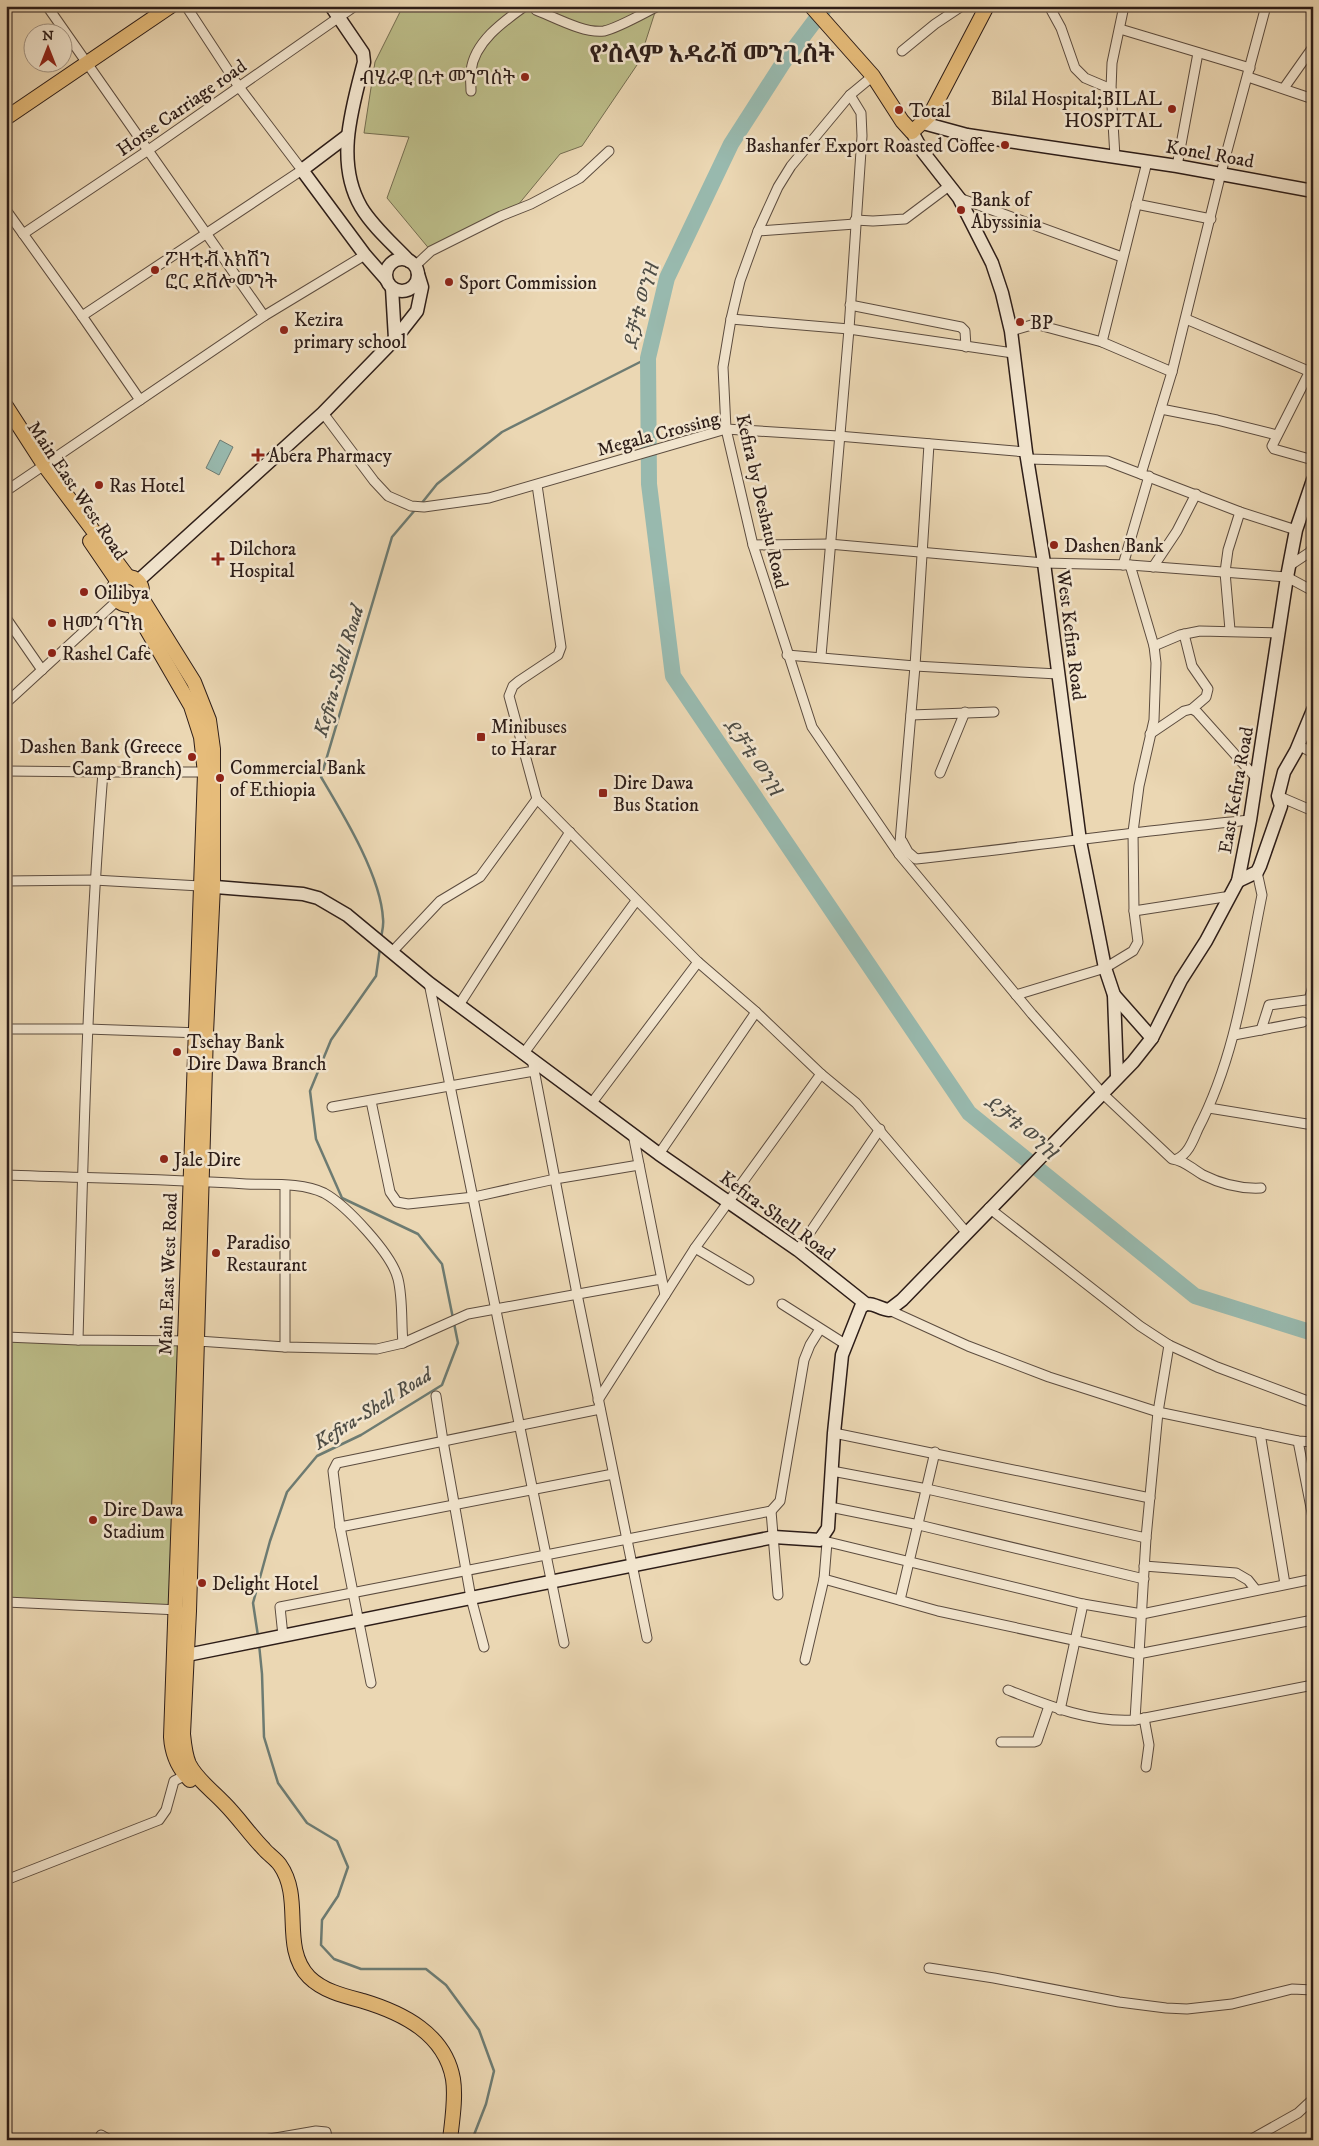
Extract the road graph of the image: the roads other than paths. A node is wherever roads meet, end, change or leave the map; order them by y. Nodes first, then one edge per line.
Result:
1 (47, 6) edge
2 (171, 6) edge
3 (186, 6) edge
4 (331, 6) edge
5 (355, 6) edge
6 (525, 6) edge
7 (533, 6) edge
8 (658, 6) edge
9 (811, 6) edge
10 (962, 6) edge
11 (987, 6) edge
12 (1049, 6) edge
13 (1124, 6) edge
14 (1266, 6) edge
15 (339, 18) junction
16 (1120, 28) junction
17 (1313, 47) edge
18 (902, 51) dead end
19 (1198, 53) junction
20 (88, 63) junction
21 (1249, 72) junction
22 (873, 76) junction
23 (239, 87) junction
24 (1284, 88) junction
25 (1111, 89) junction
26 (472, 91) dead end
27 (850, 95) junction
28 (1313, 99) edge
29 (6, 118) edge
30 (918, 127) junction
31 (347, 136) junction
32 (147, 151) junction
33 (609, 151) dead end
34 (1115, 157) junction
35 (1146, 162) junction
36 (1177, 166) junction
37 (302, 170) junction
38 (1222, 174) junction
39 (949, 186) junction
40 (1313, 190) edge
41 (959, 198) junction
42 (1136, 204) junction
43 (6, 210) edge
44 (1211, 219) junction
45 (855, 222) junction
46 (758, 230) junction
47 (24, 234) junction
48 (206, 234) junction
49 (365, 255) junction
50 (1122, 257) junction
51 (414, 267) junction
52 (389, 284) junction
53 (850, 305) junction
54 (82, 316) junction
55 (264, 316) junction
56 (730, 319) junction
57 (1186, 320) junction
58 (849, 329) junction
59 (1011, 332) junction
60 (395, 339) junction
61 (1102, 342) junction
62 (966, 347) junction
63 (1013, 353) junction
64 (1312, 370) edge
65 (1172, 372) junction
66 (140, 400) junction
67 (6, 406) edge
68 (1161, 410) junction
69 (323, 413) junction
70 (6, 418) edge
71 (726, 429) junction
72 (1277, 435) junction
73 (838, 436) junction
74 (929, 444) junction
75 (1026, 456) junction
76 (1313, 460) edge
77 (42, 467) junction
78 (1145, 475) junction
79 (1313, 480) edge
80 (537, 485) junction
81 (6, 491) edge
82 (1196, 494) junction
83 (1240, 512) junction
84 (1296, 530) junction
85 (829, 544) junction
86 (753, 545) junction
87 (1312, 551) edge
88 (922, 552) junction
89 (1044, 563) junction
90 (1127, 565) junction
91 (1153, 567) junction
92 (1225, 572) junction
93 (1288, 572) junction
94 (128, 580) junction
95 (1313, 592) edge
96 (118, 600) junction
97 (136, 601) junction
98 (6, 618) edge
99 (1230, 630) junction
100 (1279, 633) junction
101 (1184, 634) junction
102 (1154, 646) junction
103 (787, 655) junction
104 (821, 656) junction
105 (915, 666) junction
106 (42, 670) junction
107 (1058, 674) junction
108 (6, 703) edge
109 (1192, 709) junction
110 (1313, 710) edge
111 (965, 712) junction
112 (994, 712) dead end
113 (911, 715) junction
114 (1150, 734) junction
115 (1298, 745) junction
116 (1313, 753) edge
117 (6, 771) edge
118 (102, 772) junction
119 (209, 772) junction
120 (940, 773) dead end
121 (1257, 779) junction
122 (1278, 796) junction
123 (537, 800) junction
124 (1313, 812) edge
125 (1250, 820) junction
126 (570, 832) junction
127 (1133, 832) junction
128 (902, 841) junction
129 (1080, 841) junction
130 (900, 854) junction
131 (1257, 872) junction
132 (94, 880) junction
133 (6, 881) edge
134 (1238, 881) junction
135 (207, 886) junction
136 (1231, 896) junction
137 (636, 901) junction
138 (1134, 911) junction
139 (389, 949) junction
140 (698, 962) junction
141 (1105, 968) junction
142 (429, 983) junction
143 (1313, 986) edge
144 (1016, 995) junction
145 (1114, 995) junction
146 (1311, 999) edge
147 (459, 1005) junction
148 (756, 1012) junction
149 (1303, 1022) dead end
150 (6, 1029) edge
151 (87, 1029) junction
152 (1261, 1030) junction
153 (200, 1033) junction
154 (1234, 1035) junction
155 (1152, 1038) junction
156 (530, 1061) junction
157 (821, 1074) junction
158 (1117, 1076) junction
159 (450, 1085) junction
160 (1103, 1094) junction
161 (371, 1101) junction
162 (591, 1104) junction
163 (332, 1106) dead end
164 (1209, 1108) junction
165 (1313, 1125) edge
166 (880, 1129) junction
167 (633, 1134) junction
168 (660, 1154) junction
169 (1177, 1160) junction
170 (639, 1165) junction
171 (6, 1175) edge
172 (83, 1178) junction
173 (555, 1179) junction
174 (196, 1181) junction
175 (285, 1186) junction
176 (1261, 1188) dead end
177 (474, 1197) junction
178 (729, 1203) junction
179 (989, 1208) junction
180 (966, 1232) junction
181 (695, 1248) junction
182 (798, 1250) junction
183 (662, 1279) junction
184 (749, 1280) dead end
185 (577, 1294) junction
186 (665, 1295) junction
187 (782, 1304) dead end
188 (866, 1304) junction
189 (496, 1309) junction
190 (889, 1310) junction
191 (820, 1329) junction
192 (6, 1337) edge
193 (78, 1340) junction
194 (191, 1341) junction
195 (403, 1343) junction
196 (845, 1344) junction
197 (1169, 1345) junction
198 (285, 1347) junction
199 (436, 1396) dead end
200 (599, 1404) junction
201 (1313, 1404) edge
202 (1158, 1412) junction
203 (520, 1425) junction
204 (834, 1432) junction
205 (1260, 1432) junction
206 (442, 1441) junction
207 (1298, 1441) junction
208 (1313, 1442) edge
209 (936, 1452) junction
210 (832, 1471) junction
211 (613, 1474) junction
212 (927, 1489) junction
213 (533, 1490) junction
214 (1150, 1498) junction
215 (455, 1505) junction
216 (830, 1507) junction
217 (771, 1511) junction
218 (1313, 1518) edge
219 (919, 1525) junction
220 (340, 1527) junction
221 (774, 1537) junction
222 (625, 1538) junction
223 (1146, 1538) junction
224 (823, 1541) junction
225 (546, 1554) junction
226 (910, 1561) junction
227 (631, 1566) junction
228 (1144, 1566) junction
229 (466, 1570) junction
230 (824, 1579) junction
231 (1144, 1579) junction
232 (1313, 1579) edge
233 (551, 1582) junction
234 (1285, 1584) junction
235 (1256, 1590) junction
236 (352, 1593) junction
237 (778, 1595) dead end
238 (471, 1598) junction
239 (900, 1600) junction
240 (6, 1602) edge
241 (1083, 1604) junction
242 (183, 1611) junction
243 (1142, 1614) junction
244 (1313, 1620) edge
245 (358, 1621) junction
246 (282, 1636) junction
247 (647, 1638) dead end
248 (1074, 1642) junction
249 (564, 1643) dead end
250 (484, 1646) dead end
251 (1138, 1654) junction
252 (181, 1655) junction
253 (805, 1660) dead end
254 (371, 1683) dead end
255 (1313, 1685) edge
256 (1008, 1690) dead end
257 (1049, 1706) junction
258 (1060, 1710) junction
259 (1140, 1719) junction
260 (1001, 1742) dead end
261 (1146, 1767) dead end
262 (189, 1773) junction
263 (6, 1880) edge
264 (929, 1968) dead end
265 (1313, 1990) edge
266 (1313, 2099) edge
267 (101, 2135) dead end
268 (110, 2140) edge
269 (264, 2140) edge
270 (328, 2140) edge
271 (450, 2140) edge
272 (1227, 2140) edge
273 (1250, 2140) edge

1 - 20 street
2 - 20 main road
3 - 23 street
4 - 15 main road
5 - 15 street, Horse Carriage road
6 - 26 street
7 - 8 street
9 - 22 main road
10 - 18 street
11 - 30 main road
12 - 25 street
13 - 16 street
14 - 21 street
15 - 23 street, Horse Carriage road
15 - 31 main road
16 - 19 street
16 - 25 street
17 - 24 street
19 - 21 street
19 - 36 street
20 - 29 main road
20 - 32 street
21 - 24 street
21 - 38 street
22 - 27 street, Kefira by Deshatu Road
22 - 30 main road
23 - 32 street, Horse Carriage road
23 - 37 street
24 - 28 street
25 - 34 street
27 - 45 street
27 - 46 street, Kefira by Deshatu Road
30 - 34 main road, Konel Road
30 - 39 main road, West Kefira Road
31 - 37 main road
31 - 51 main road
32 - 47 street, Horse Carriage road
32 - 48 street
33 - 51 street
34 - 35 main road, Konel Road
35 - 36 main road, Konel Road
35 - 42 street
36 - 38 main road, Konel Road
37 - 48 street
37 - 49 main road
38 - 40 main road, Konel Road
38 - 44 street
39 - 41 main road, West Kefira Road
39 - 45 street
41 - 50 street
41 - 59 main road, West Kefira Road
42 - 44 street
42 - 50 street
43 - 47 street
44 - 57 street
45 - 46 street
45 - 53 street
46 - 56 street, Kefira by Deshatu Road
47 - 54 street
48 - 54 street
48 - 55 street
49 - 52 main road
49 - 55 street
50 - 61 street
51 - 52 main road
51 - 52 main road
51 - 60 main road
52 - 60 main road
53 - 58 street
53 - 62 street
54 - 66 street
55 - 66 street
56 - 58 street
56 - 71 street, Kefira by Deshatu Road
57 - 64 street
57 - 65 street
58 - 62 street
58 - 73 street
59 - 61 street
59 - 63 main road, West Kefira Road
60 - 69 main road
61 - 65 street
62 - 63 street
63 - 75 main road, West Kefira Road
64 - 72 street
65 - 68 street
66 - 77 street
67 - 77 main road, Main East West Road
68 - 72 street
68 - 78 street
69 - 80 street, Megala Crossing
69 - 94 main road
70 - 77 main road, Main East West Road
71 - 73 street, Megala Crossing
71 - 80 street, Megala Crossing
71 - 86 street, Kefira by Deshatu Road
72 - 76 street
73 - 74 street, Megala Crossing
73 - 85 street
74 - 75 street, Megala Crossing
74 - 88 street
75 - 78 street, Megala Crossing
75 - 89 main road, West Kefira Road
77 - 81 street
77 - 94 main road, Main East West Road
78 - 82 street, Megala Crossing
78 - 90 street
79 - 84 main road, East Kefira Road
80 - 123 street
82 - 83 street, Megala Crossing
82 - 91 street
83 - 84 street, Megala Crossing
83 - 92 street
84 - 93 main road, East Kefira Road
85 - 86 street
85 - 88 street
85 - 104 street
86 - 103 street, Kefira by Deshatu Road
87 - 93 street
88 - 89 street
88 - 105 street
89 - 90 street
89 - 107 main road, West Kefira Road
90 - 91 street
90 - 102 street
91 - 92 street
92 - 93 street
92 - 99 street
93 - 95 street
93 - 100 main road, East Kefira Road
94 - 96 main road
94 - 97 main road
96 - 97 main road
96 - 106 street
97 - 119 main road, Main East West Road
98 - 106 street
99 - 100 street
99 - 101 street
100 - 121 main road, East Kefira Road
101 - 102 street
101 - 109 street
102 - 114 street
103 - 104 street
103 - 130 street, Kefira by Deshatu Road
104 - 105 street
105 - 107 street
105 - 113 street
106 - 108 street
107 - 129 main road, West Kefira Road
109 - 114 street
109 - 121 street
110 - 115 main road
111 - 112 street
111 - 113 street
111 - 120 street
113 - 128 street
114 - 127 street
115 - 116 street
115 - 122 main road
117 - 118 street
118 - 119 street
118 - 132 street
119 - 135 main road, Main East West Road
121 - 125 main road, East Kefira Road
122 - 124 street
122 - 131 main road
123 - 126 street
123 - 139 street
125 - 127 street
125 - 134 main road, East Kefira Road
126 - 137 street
126 - 147 street
127 - 129 street
127 - 138 street
128 - 129 street
128 - 130 street
129 - 141 main road, West Kefira Road
130 - 144 street, Kefira by Deshatu Road
131 - 134 main road
131 - 154 street
132 - 133 street
132 - 135 street
132 - 151 street
134 - 136 main road, East Kefira Road
135 - 139 main road, Kefira-Shell Road
135 - 153 main road, Main East West Road
136 - 138 street
136 - 155 main road, East Kefira Road
137 - 140 street
137 - 156 street
138 - 141 street
139 - 142 main road, Kefira-Shell Road
140 - 148 street
140 - 162 street
141 - 144 street
141 - 145 main road, West Kefira Road
142 - 147 main road, Kefira-Shell Road
142 - 159 street
143 - 146 street
144 - 160 street, Kefira by Deshatu Road
145 - 155 main road
145 - 158 main road, West Kefira Road
146 - 152 street
147 - 156 main road, Kefira-Shell Road
148 - 157 street
148 - 168 street
149 - 152 street
150 - 151 street
151 - 153 street
151 - 172 street
152 - 154 street
153 - 174 main road, Main East West Road
154 - 164 street
155 - 158 main road, East Kefira Road
156 - 159 street
156 - 162 main road, Kefira-Shell Road
156 - 173 street
157 - 166 street
157 - 178 street
158 - 160 main road
159 - 161 street
159 - 177 street
160 - 169 street, Kefira by Deshatu Road
160 - 179 main road
161 - 163 street
161 - 177 street
162 - 167 main road, Kefira-Shell Road
164 - 165 street
164 - 169 street
166 - 180 street
166 - 182 street
167 - 168 main road, Kefira-Shell Road
167 - 170 street
168 - 178 main road, Kefira-Shell Road
169 - 176 street, Kefira by Deshatu Road
170 - 173 street
170 - 183 street
171 - 172 street
172 - 174 street
172 - 193 street
173 - 177 street
173 - 185 street
174 - 175 street
174 - 194 main road, Main East West Road
175 - 195 street
175 - 198 street
177 - 189 street
178 - 181 street
178 - 182 main road, Kefira-Shell Road
179 - 180 main road
179 - 197 street
180 - 190 main road
181 - 184 street
181 - 186 street
182 - 188 main road, Kefira-Shell Road
183 - 185 street
183 - 186 street
185 - 189 street
185 - 200 street
186 - 200 street
187 - 191 street
188 - 190 main road, Kefira-Shell Road
188 - 196 main road
189 - 195 street
189 - 203 street
190 - 202 street
191 - 196 street
191 - 217 street
192 - 193 street
193 - 194 street
194 - 198 street
194 - 242 main road, Main East West Road
195 - 198 street
196 - 204 main road
197 - 201 street
197 - 202 street
199 - 206 street
200 - 203 street
200 - 211 street
202 - 205 street
202 - 214 street
203 - 206 street
203 - 213 street
204 - 209 street
204 - 210 main road
205 - 207 street
205 - 234 street
206 - 215 street
206 - 220 street
207 - 208 street
207 - 218 street
209 - 212 street
209 - 214 street
210 - 212 street
210 - 216 main road
211 - 213 street
211 - 222 street
212 - 219 street
212 - 223 street
213 - 215 street
213 - 225 street
214 - 223 street
215 - 220 street
215 - 229 street
216 - 219 street
216 - 224 main road
217 - 221 street
217 - 222 street
219 - 226 street
219 - 231 street
220 - 236 street
221 - 224 main road
221 - 227 main road
221 - 237 street
222 - 225 street
222 - 227 street
223 - 228 street
224 - 226 street
224 - 230 street
225 - 229 street
225 - 233 street
226 - 239 street
226 - 241 street
227 - 233 main road
227 - 247 street
228 - 231 street
228 - 235 street
229 - 236 street
229 - 238 street
230 - 239 street
230 - 253 street
231 - 243 street
232 - 234 street
233 - 238 main road
233 - 249 street
234 - 235 street
235 - 243 street
236 - 245 street
236 - 246 street
238 - 245 main road
238 - 250 street
239 - 248 street
240 - 242 street
241 - 243 street
241 - 248 street
242 - 252 main road, Main East West Road
243 - 251 street
244 - 251 street
245 - 246 main road
245 - 254 street
246 - 252 main road
248 - 251 street
248 - 258 street
251 - 259 street
252 - 262 main road, Main East West Road
255 - 259 street
256 - 257 street
257 - 258 street
257 - 260 street
258 - 259 street
259 - 261 street
262 - 263 street
262 - 271 main road, Main East West Road
264 - 265 street
266 - 273 street
267 - 268 street
269 - 270 street
272 - 273 street

